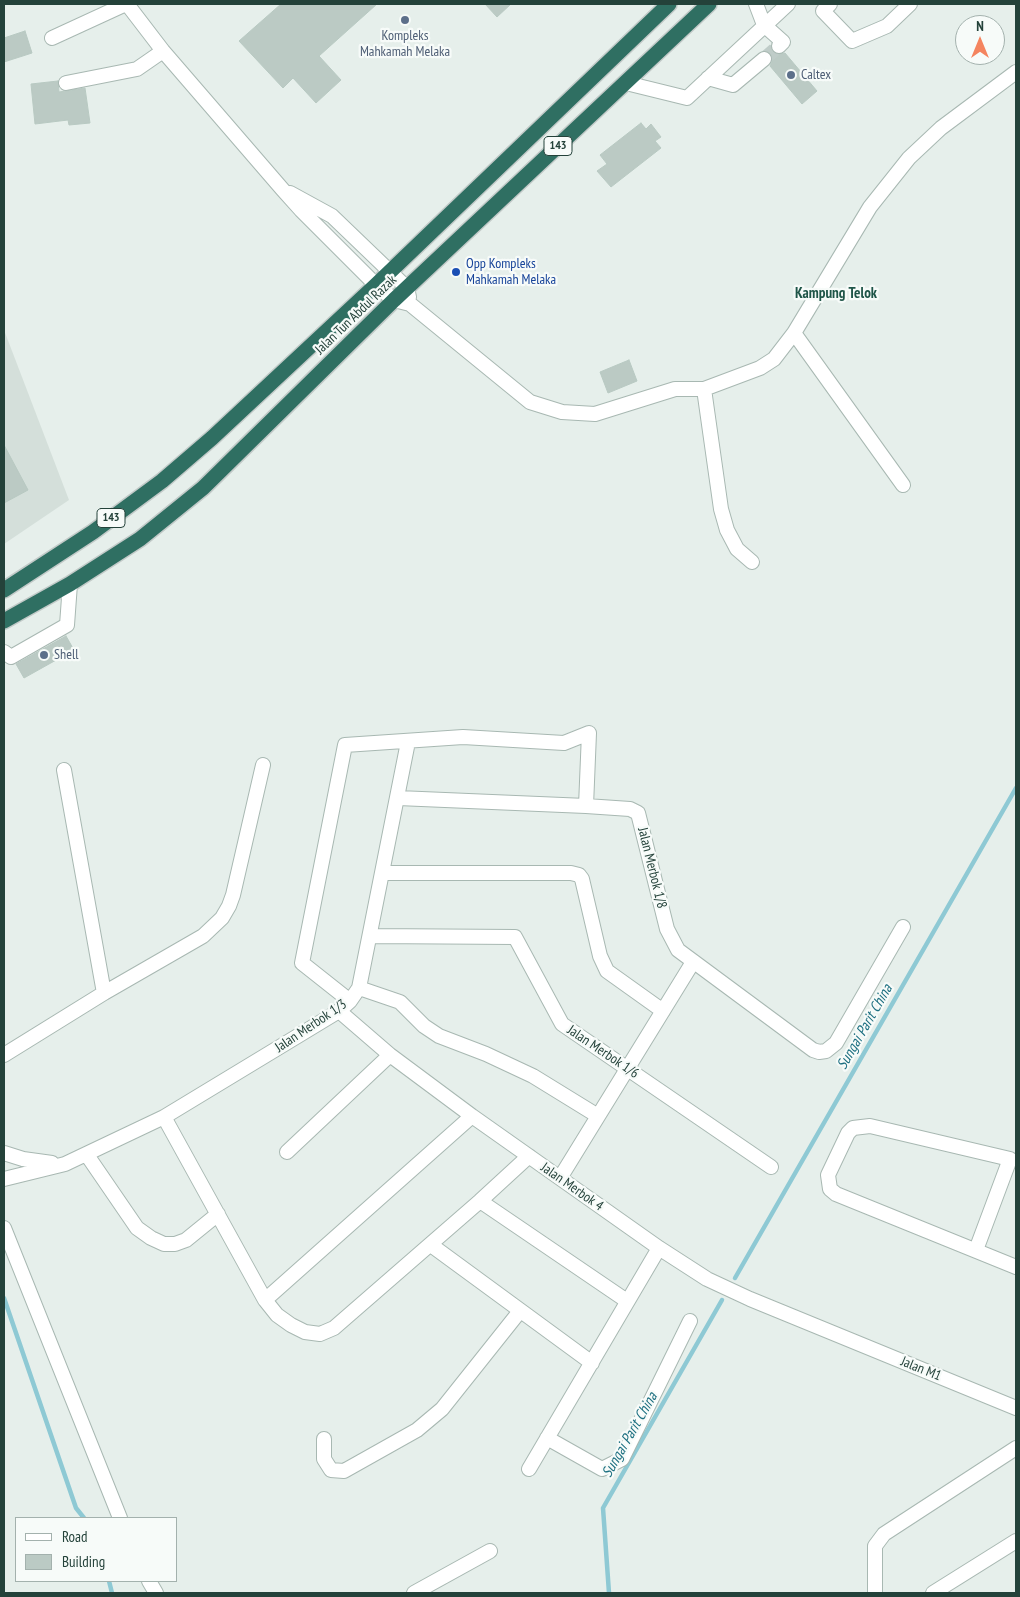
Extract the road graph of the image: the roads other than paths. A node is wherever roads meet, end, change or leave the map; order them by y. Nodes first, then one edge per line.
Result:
1 (127, 4) edge
2 (668, 4) edge
3 (709, 4) edge
4 (756, 4) edge
5 (788, 4) edge
6 (830, 4) edge
7 (910, 4) edge
8 (764, 25) junction
9 (52, 38) dead end
10 (779, 46) dead end
11 (163, 51) junction
12 (764, 59) tunnel mouth
13 (1016, 72) edge
14 (708, 78) junction
15 (66, 83) dead end
16 (626, 83) junction
17 (283, 190) junction
18 (390, 272) junction
19 (376, 285) junction
20 (407, 288) junction
21 (394, 300) junction
22 (410, 304) junction
23 (794, 333) junction
24 (704, 389) junction
25 (903, 485) dead end
26 (752, 562) dead end
27 (70, 584) junction
28 (4, 590) edge
29 (4, 621) edge
30 (4, 652) edge
31 (408, 742) junction
32 (263, 765) dead end
33 (64, 770) dead end
34 (398, 798) junction
35 (586, 806) junction
36 (383, 873) junction
37 (903, 927) dead end
38 (370, 936) junction
39 (693, 962) junction
40 (359, 988) junction
41 (104, 993) junction
42 (350, 1000) junction
43 (339, 1011) junction
44 (663, 1011) junction
45 (4, 1055) edge
46 (390, 1055) junction
47 (627, 1069) junction
48 (472, 1116) junction
49 (598, 1116) junction
50 (164, 1117) junction
51 (287, 1152) dead end
52 (4, 1154) edge
53 (87, 1155) junction
54 (529, 1156) junction
55 (65, 1164) junction
56 (771, 1167) dead end
57 (560, 1178) junction
58 (4, 1179) edge
59 (480, 1201) junction
60 (218, 1214) junction
61 (4, 1228) edge
62 (430, 1245) junction
63 (658, 1248) junction
64 (976, 1250) junction
65 (1016, 1267) edge
66 (265, 1300) junction
67 (627, 1301) junction
68 (520, 1311) junction
69 (690, 1321) dead end
70 (825, 1330) joint
71 (592, 1362) junction
72 (1016, 1408) edge
73 (547, 1438) junction
74 (324, 1439) dead end
75 (1016, 1448) edge
76 (529, 1469) dead end
77 (120, 1517) edge
78 (1016, 1542) edge
79 (490, 1551) dead end
80 (148, 1582) edge
81 (156, 1593) edge
82 (414, 1593) edge
83 (875, 1593) edge
84 (933, 1593) edge

1 - 9 street
1 - 11 street
2 - 18 highway, Jalan Tun Abdul Razak / 143
3 - 16 highway, Jalan Tun Abdul Razak / 143
4 - 8 street
5 - 8 street
6 - 7 street
8 - 10 street
8 - 14 street
11 - 15 street
11 - 17 street
12 - 14 street
13 - 23 street
14 - 16 street
16 - 20 highway, Jalan Tun Abdul Razak / 143
17 - 18 street
17 - 19 street
18 - 19 highway, Jalan Tun Abdul Razak / 143
18 - 20 street
19 - 21 street
19 - 28 highway, Jalan Tun Abdul Razak / 143
20 - 21 highway, Jalan Tun Abdul Razak / 143
20 - 22 street
21 - 22 street
21 - 27 highway, Jalan Tun Abdul Razak / 143
22 - 24 street
23 - 24 street
23 - 25 street
24 - 26 street
27 - 29 highway, Jalan Tun Abdul Razak / 143
27 - 30 street
31 - 34 street, Jalan Merbok 1/3
31 - 35 street
31 - 42 street
32 - 41 street
33 - 41 street
34 - 35 street, Jalan Merbok 1/8
34 - 36 street, Jalan Merbok 1/3
35 - 39 street, Jalan Merbok 1/8
36 - 38 street, Jalan Merbok 1/3
36 - 44 street
37 - 39 street, Jalan Merbok 1/8
38 - 40 street, Jalan Merbok 1/3
38 - 47 street, Jalan Merbok 1/6
39 - 44 street
40 - 42 street, Jalan Merbok 1/3
40 - 49 street
41 - 45 street
42 - 43 street, Jalan Merbok 1/3
43 - 46 street, Jalan Merbok 4
43 - 50 street, Jalan Merbok 1/3
44 - 47 street
46 - 48 street, Jalan Merbok 4
46 - 51 street
47 - 49 street
47 - 56 street, Jalan Merbok 1/6
48 - 54 street, Jalan Merbok 4
48 - 66 street
49 - 57 street
50 - 53 street, Jalan Merbok 1/3
50 - 60 street
52 - 55 street, Jalan Merbok 1/3
52 - 58 street
53 - 55 street, Jalan Merbok 1/3
53 - 60 street
54 - 57 street, Jalan Merbok 4
54 - 59 street
55 - 58 street, Jalan Merbok 1/3
57 - 63 street, Jalan Merbok 4
59 - 62 street
59 - 67 street
60 - 66 street
61 - 77 street
62 - 66 street
62 - 68 street
63 - 67 street
63 - 70 street, Jalan Merbok 4
64 - 64 street
64 - 65 street
67 - 71 street
68 - 71 street
68 - 74 street
69 - 73 street
70 - 72 street, Jalan M1
71 - 73 street
73 - 76 street
75 - 83 street
78 - 84 street
79 - 82 street
80 - 81 street

